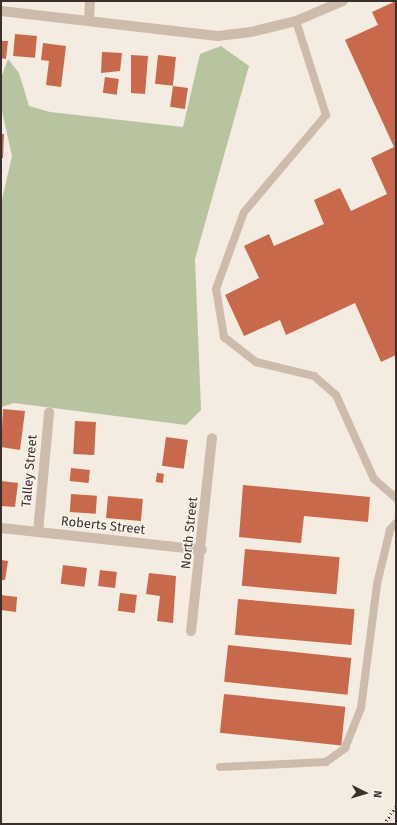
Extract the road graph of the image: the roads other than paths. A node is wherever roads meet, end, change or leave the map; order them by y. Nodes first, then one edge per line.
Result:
1 (90, 1) edge
2 (343, 1) edge
3 (1, 11) edge
4 (89, 20) junction
5 (296, 21) junction
6 (49, 413) dead end
7 (212, 438) dead end
8 (396, 498) edge
9 (396, 524) edge
10 (1, 528) edge
11 (38, 532) junction
12 (202, 550) junction
13 (191, 631) dead end
14 (220, 767) dead end

1 - 4 street
2 - 5 street
3 - 4 street
4 - 5 street
5 - 8 lane
6 - 11 street, Talley Street
7 - 12 street, North Street
9 - 14 lane
10 - 11 street, Roberts Street
11 - 12 street, Roberts Street
12 - 13 street, North Street

